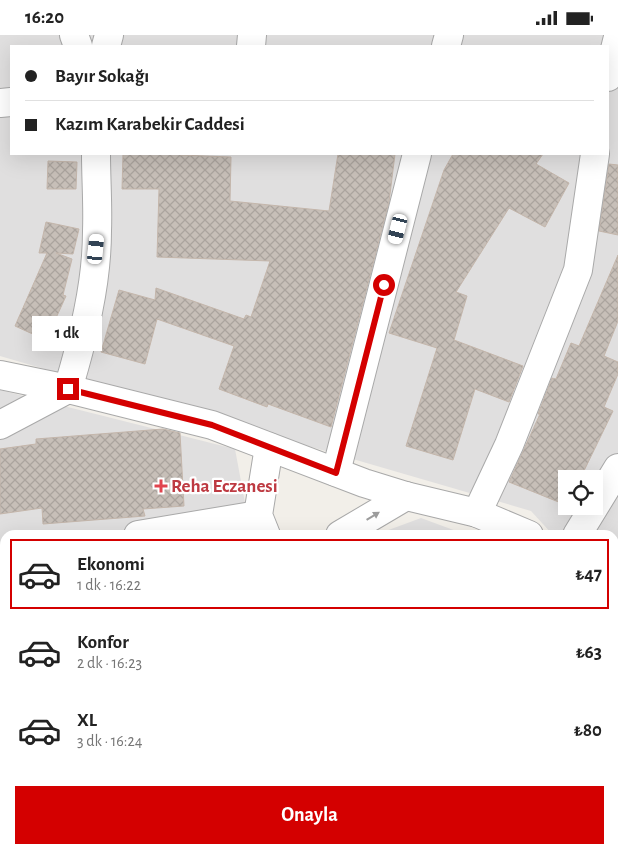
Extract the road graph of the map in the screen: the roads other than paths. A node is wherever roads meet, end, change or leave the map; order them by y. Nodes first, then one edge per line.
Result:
1 (618, 37) edge
2 (609, 73) edge
3 (96, 155) edge
4 (417, 155) edge
5 (595, 155) edge
6 (0, 375) edge
7 (68, 389) junction
8 (0, 425) edge
9 (269, 447) junction
10 (618, 468) edge
11 (336, 473) junction
12 (406, 496) junction
13 (477, 513) junction
14 (262, 525) edge
15 (200, 530) edge
16 (348, 530) edge
17 (517, 530) edge
18 (580, 530) edge

1 - 2 street
3 - 7 street
4 - 11 street
5 - 13 street
6 - 7 street
7 - 8 street
7 - 9 street
9 - 11 street
9 - 14 street
10 - 18 street
11 - 12 street
12 - 13 street
16 -> 12 street
13 - 17 street
14 - 15 street

